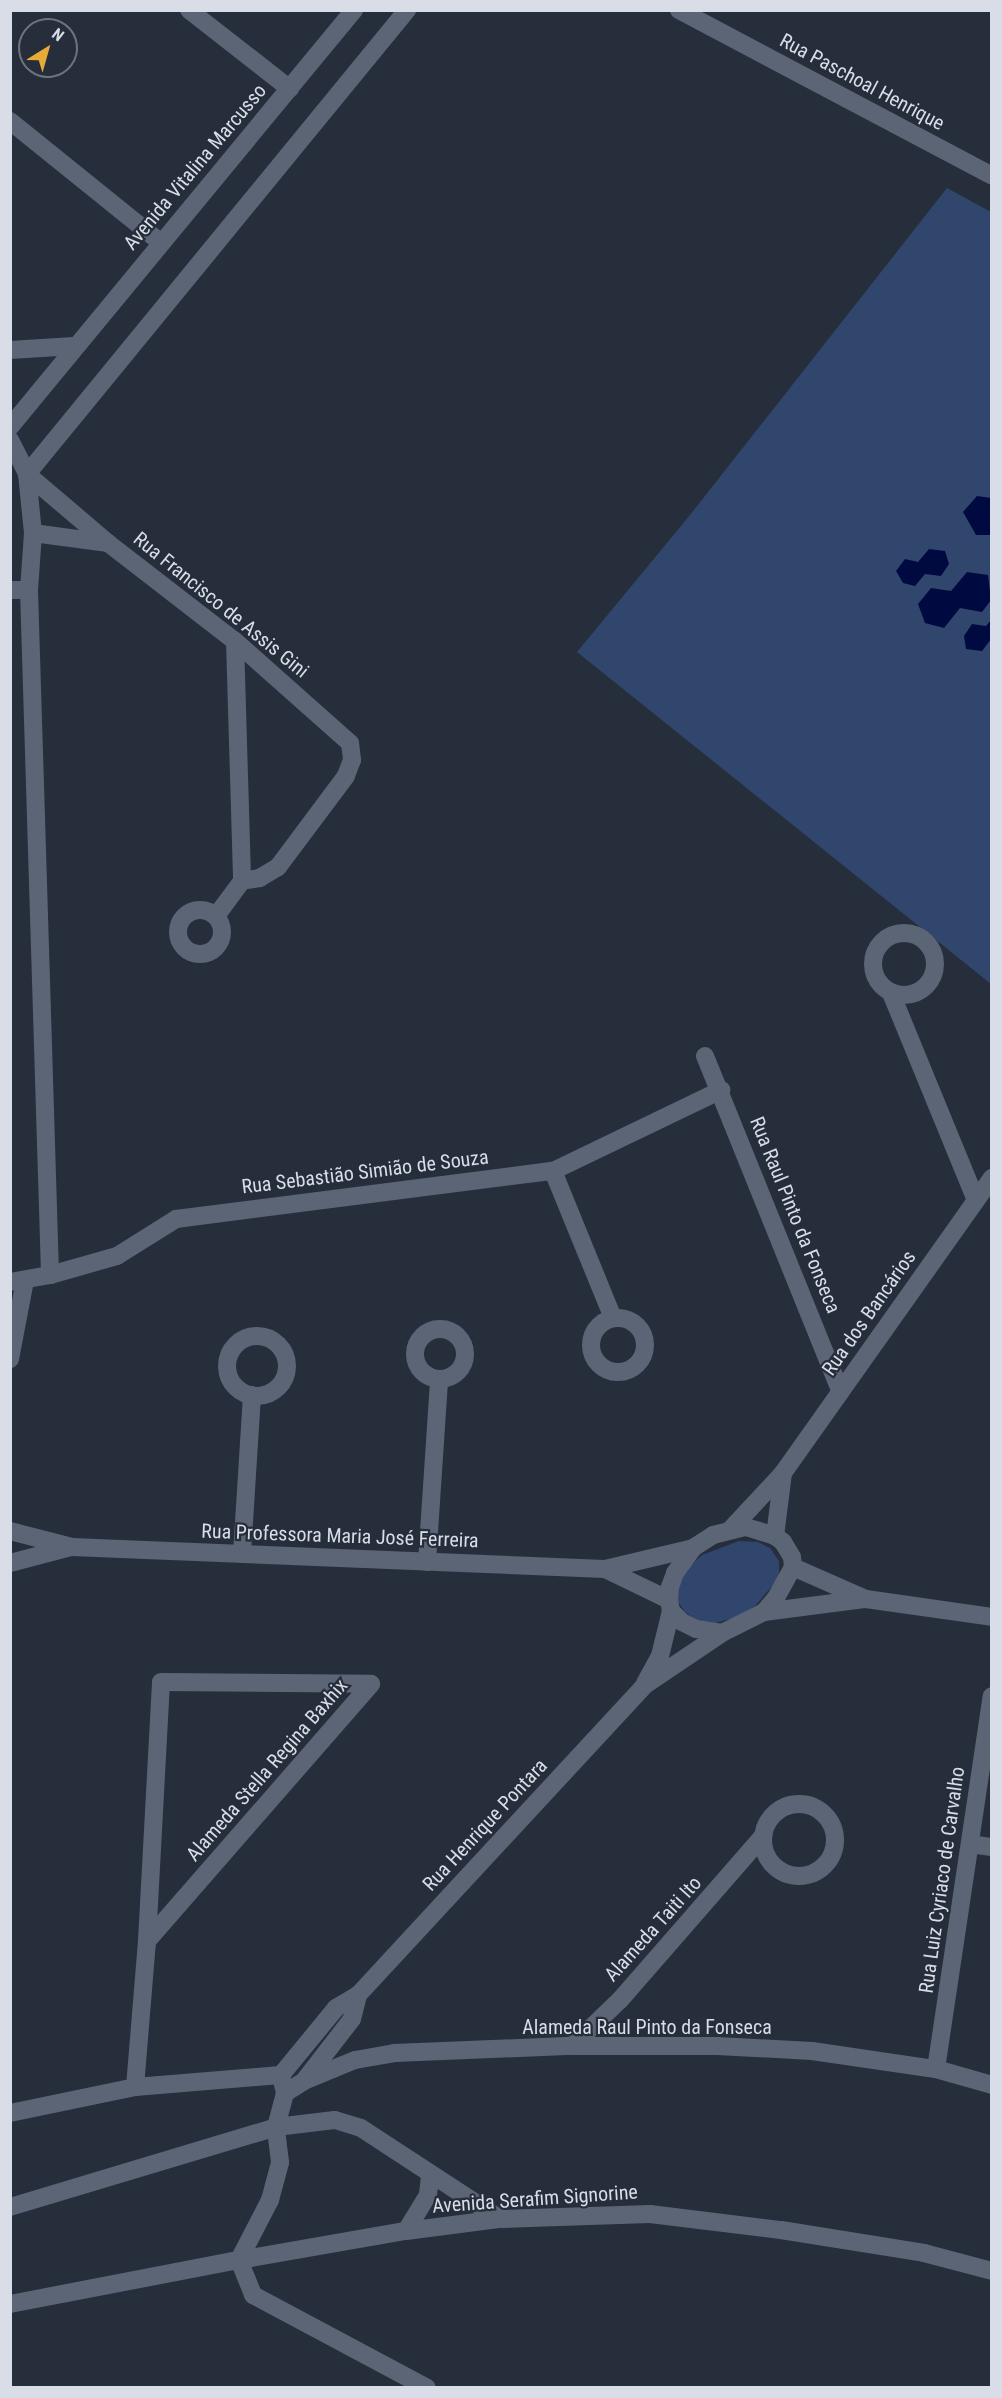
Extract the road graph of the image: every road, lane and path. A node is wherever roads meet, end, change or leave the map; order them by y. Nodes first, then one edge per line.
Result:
1 (189, 10) edge
2 (407, 10) edge
3 (679, 10) edge
4 (357, 12) edge
5 (290, 89) junction
6 (10, 120) edge
7 (992, 176) edge
8 (161, 243) junction
9 (74, 346) junction
10 (10, 350) edge
11 (10, 427) edge
12 (10, 440) edge
13 (27, 474) junction
14 (33, 533) junction
15 (108, 543) junction
16 (20, 590) edge
17 (235, 641) junction
18 (242, 881) junction
19 (216, 916) dead end
20 (891, 993) dead end
21 (705, 1056) dead end
22 (721, 1089) junction
23 (553, 1171) junction
24 (992, 1178) edge
25 (976, 1200) junction
26 (50, 1275) junction
27 (18, 1281) edge
28 (613, 1318) dead end
29 (10, 1359) edge
30 (440, 1378) dead end
31 (841, 1392) junction
32 (252, 1395) dead end
33 (783, 1473) junction
34 (731, 1529) junction
35 (10, 1531) edge
36 (776, 1536) junction
37 (72, 1547) junction
38 (693, 1548) junction
39 (242, 1554) junction
40 (427, 1562) junction
41 (10, 1563) edge
42 (793, 1567) junction
43 (605, 1569) junction
44 (866, 1599) junction
45 (670, 1605) junction
46 (764, 1612) junction
47 (992, 1617) edge
48 (722, 1633) junction
49 (645, 1685) junction
50 (992, 1696) edge
51 (763, 1836) junction
52 (970, 1844) junction
53 (992, 1847) edge
54 (147, 1941) junction
55 (357, 1995) junction
56 (573, 2046) junction
57 (936, 2069) junction
58 (304, 2080) junction
59 (283, 2084) junction
60 (992, 2085) edge
61 (135, 2087) junction
62 (10, 2113) edge
63 (276, 2127) junction
64 (430, 2176) junction
65 (10, 2207) edge
66 (500, 2219) junction
67 (406, 2231) junction
68 (239, 2260) junction
69 (992, 2271) edge
70 (10, 2304) edge
71 (427, 2388) edge

1 - 5 street
2 - 13 street
3 - 7 street, Rua Paschoal Henrique
4 - 5 street, Avenida Vitalina Marcusso
5 - 8 street, Avenida Vitalina Marcusso
6 - 8 street
8 - 9 street, Avenida Vitalina Marcusso
9 - 10 street
9 - 11 street, Avenida Vitalina Marcusso
12 - 13 street
13 - 14 street
13 - 15 street
14 - 15 street, Rua Francisco de Assis Gini
14 - 16 street
15 - 17 street, Rua Francisco de Assis Gini
16 - 26 street
17 - 18 street
17 - 18 street, Rua Francisco de Assis Gini
18 - 19 street
20 - 25 street
21 - 22 street, Rua Raul Pinto da Fonseca
22 - 23 street, Rua Sebastião Simião de Souza
22 - 31 street, Rua Raul Pinto da Fonseca
23 - 26 street, Rua Sebastião Simião de Souza
23 - 28 street
24 - 25 street, Rua dos Bancários
25 - 31 street, Rua dos Bancários
26 - 27 street, Rua Sebastião Simião de Souza
27 - 29 street
30 - 40 street
31 - 33 street, Rua dos Bancários
32 - 39 street
33 - 34 street, Rua dos Bancários
33 - 36 street, Rua dos Bancários
34 - 36 street
34 - 38 street
35 - 37 street, Rua Professora Maria José Ferreira
36 - 42 street
37 - 39 street, Rua Professora Maria José Ferreira
37 - 41 street, Rua Professora Maria José Ferreira
38 - 43 street, Rua Professora Maria José Ferreira
38 - 45 street
39 - 40 street, Rua Professora Maria José Ferreira
40 - 43 street, Rua Professora Maria José Ferreira
42 - 44 street
42 - 46 street
43 - 45 street, Rua Professora Maria José Ferreira
44 - 46 street
44 - 47 street
45 - 48 street
45 - 49 street, Rua Henrique Pontara
46 - 48 street
48 - 49 street, Rua Henrique Pontara
49 - 55 street, Rua Henrique Pontara
50 - 52 street, Rua Luiz Cyriaco de Carvalho
51 - 51 street, Alameda Taiti Ito
51 - 56 street, Alameda Taiti Ito
52 - 53 street
52 - 57 street, Rua Luiz Cyriaco de Carvalho
54 - 54 street, Alameda Stella Regina Baxhix
54 - 61 street, Alameda Stella Regina Baxhix
55 - 58 street, Rua Henrique Pontara
55 - 59 street, Rua Henrique Pontara
56 - 57 street, Alameda Raul Pinto da Fonseca
56 - 58 street, Alameda Raul Pinto da Fonseca
57 - 60 street, Alameda Raul Pinto da Fonseca
58 - 59 street, Rua Henrique Pontara
59 - 61 street
59 - 63 street
61 - 62 street
63 - 64 street
63 - 65 street
63 - 68 street
64 - 66 street
64 - 67 street
66 - 67 street, Avenida Serafim Signorine
66 - 69 street, Avenida Serafim Signorine
67 - 68 street, Avenida Serafim Signorine
68 - 70 street, Avenida Serafim Signorine
68 - 71 street

